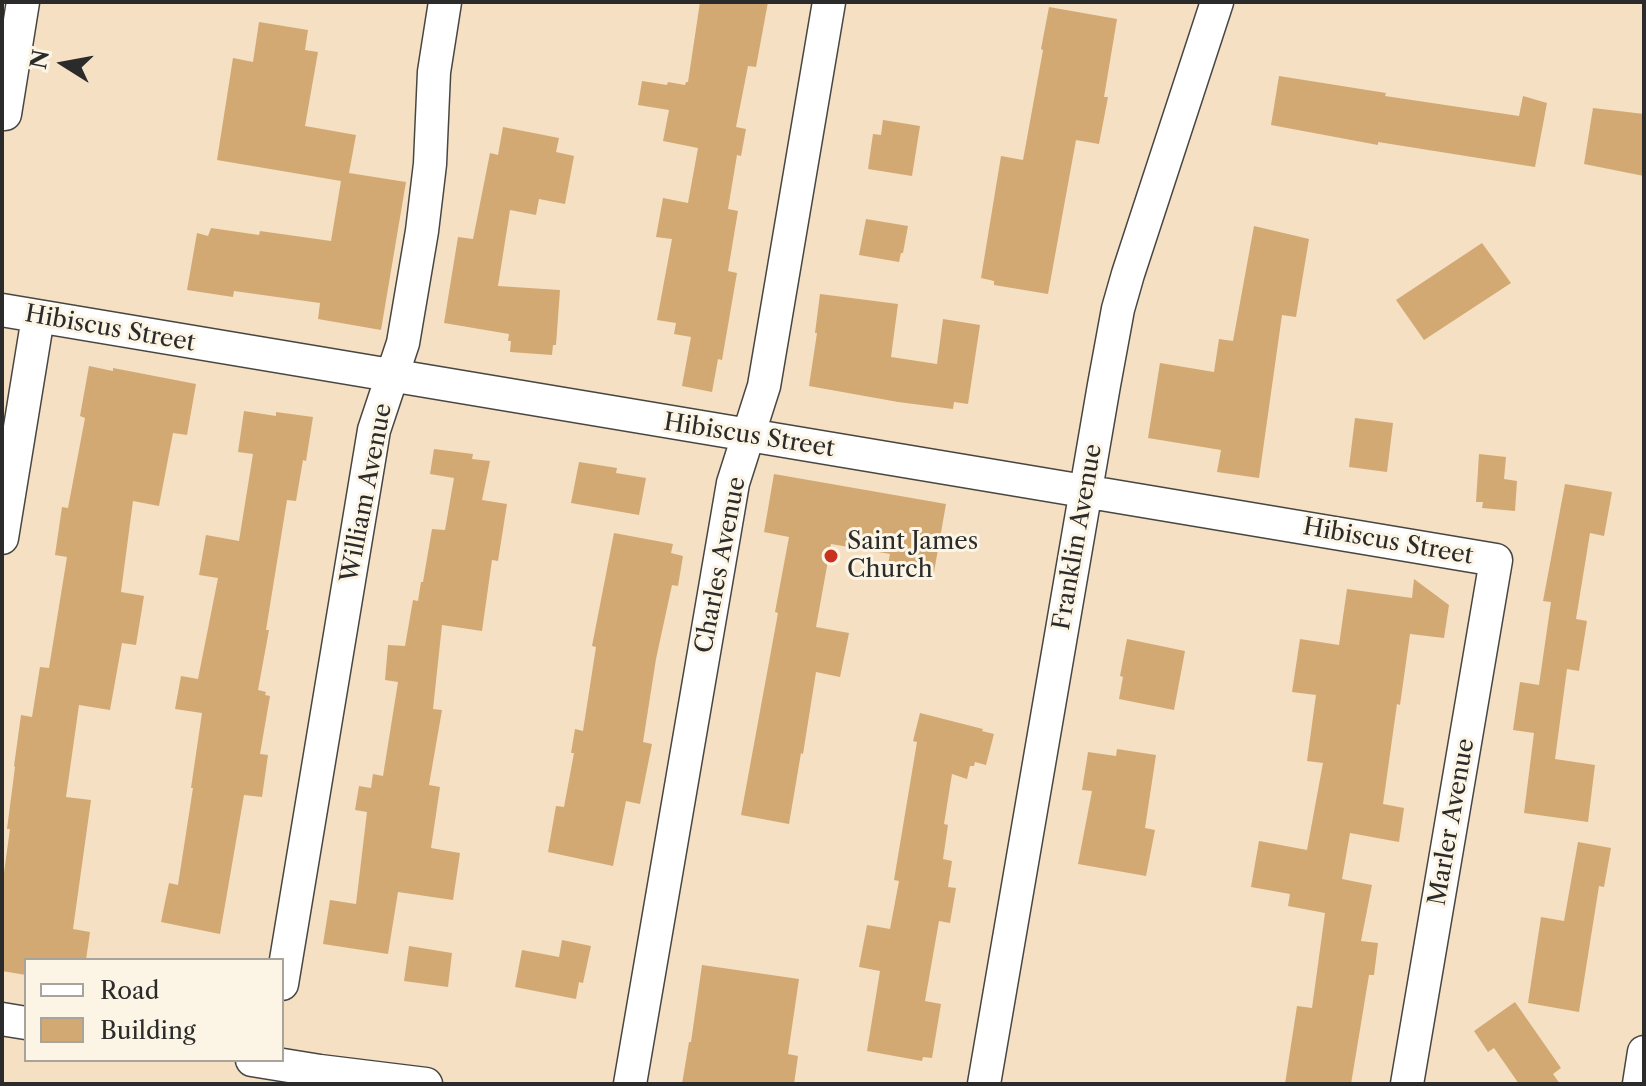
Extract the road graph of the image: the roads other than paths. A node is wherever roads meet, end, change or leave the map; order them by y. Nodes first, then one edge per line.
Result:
1 (23, 2) edge
2 (445, 2) edge
3 (829, 2) edge
4 (1217, 2) edge
5 (5, 114) dead end
6 (2, 310) edge
7 (38, 317) junction
8 (392, 376) junction
9 (749, 436) junction
10 (1086, 491) junction
11 (2, 538) edge
12 (1496, 560) joint
13 (284, 972) edge
14 (2, 1019) edge
15 (24, 1023) edge
16 (1644, 1052) edge
17 (264, 1067) edge
18 (426, 1084) edge
19 (630, 1084) edge
20 (984, 1084) edge
21 (1407, 1084) edge
22 (1639, 1084) edge

1 - 5 street
2 - 8 street, William Avenue
3 - 9 street, Charles Avenue
4 - 10 street, Franklin Avenue
6 - 7 street, Hibiscus Street
7 - 8 street, Hibiscus Street
7 - 11 street
8 - 9 street, Hibiscus Street
8 - 13 street, William Avenue
9 - 10 street, Hibiscus Street
9 - 19 street, Charles Avenue
10 - 12 street, Hibiscus Street
10 - 20 street, Franklin Avenue
12 - 21 street, Marler Avenue
14 - 15 street
16 - 22 street
17 - 18 street

